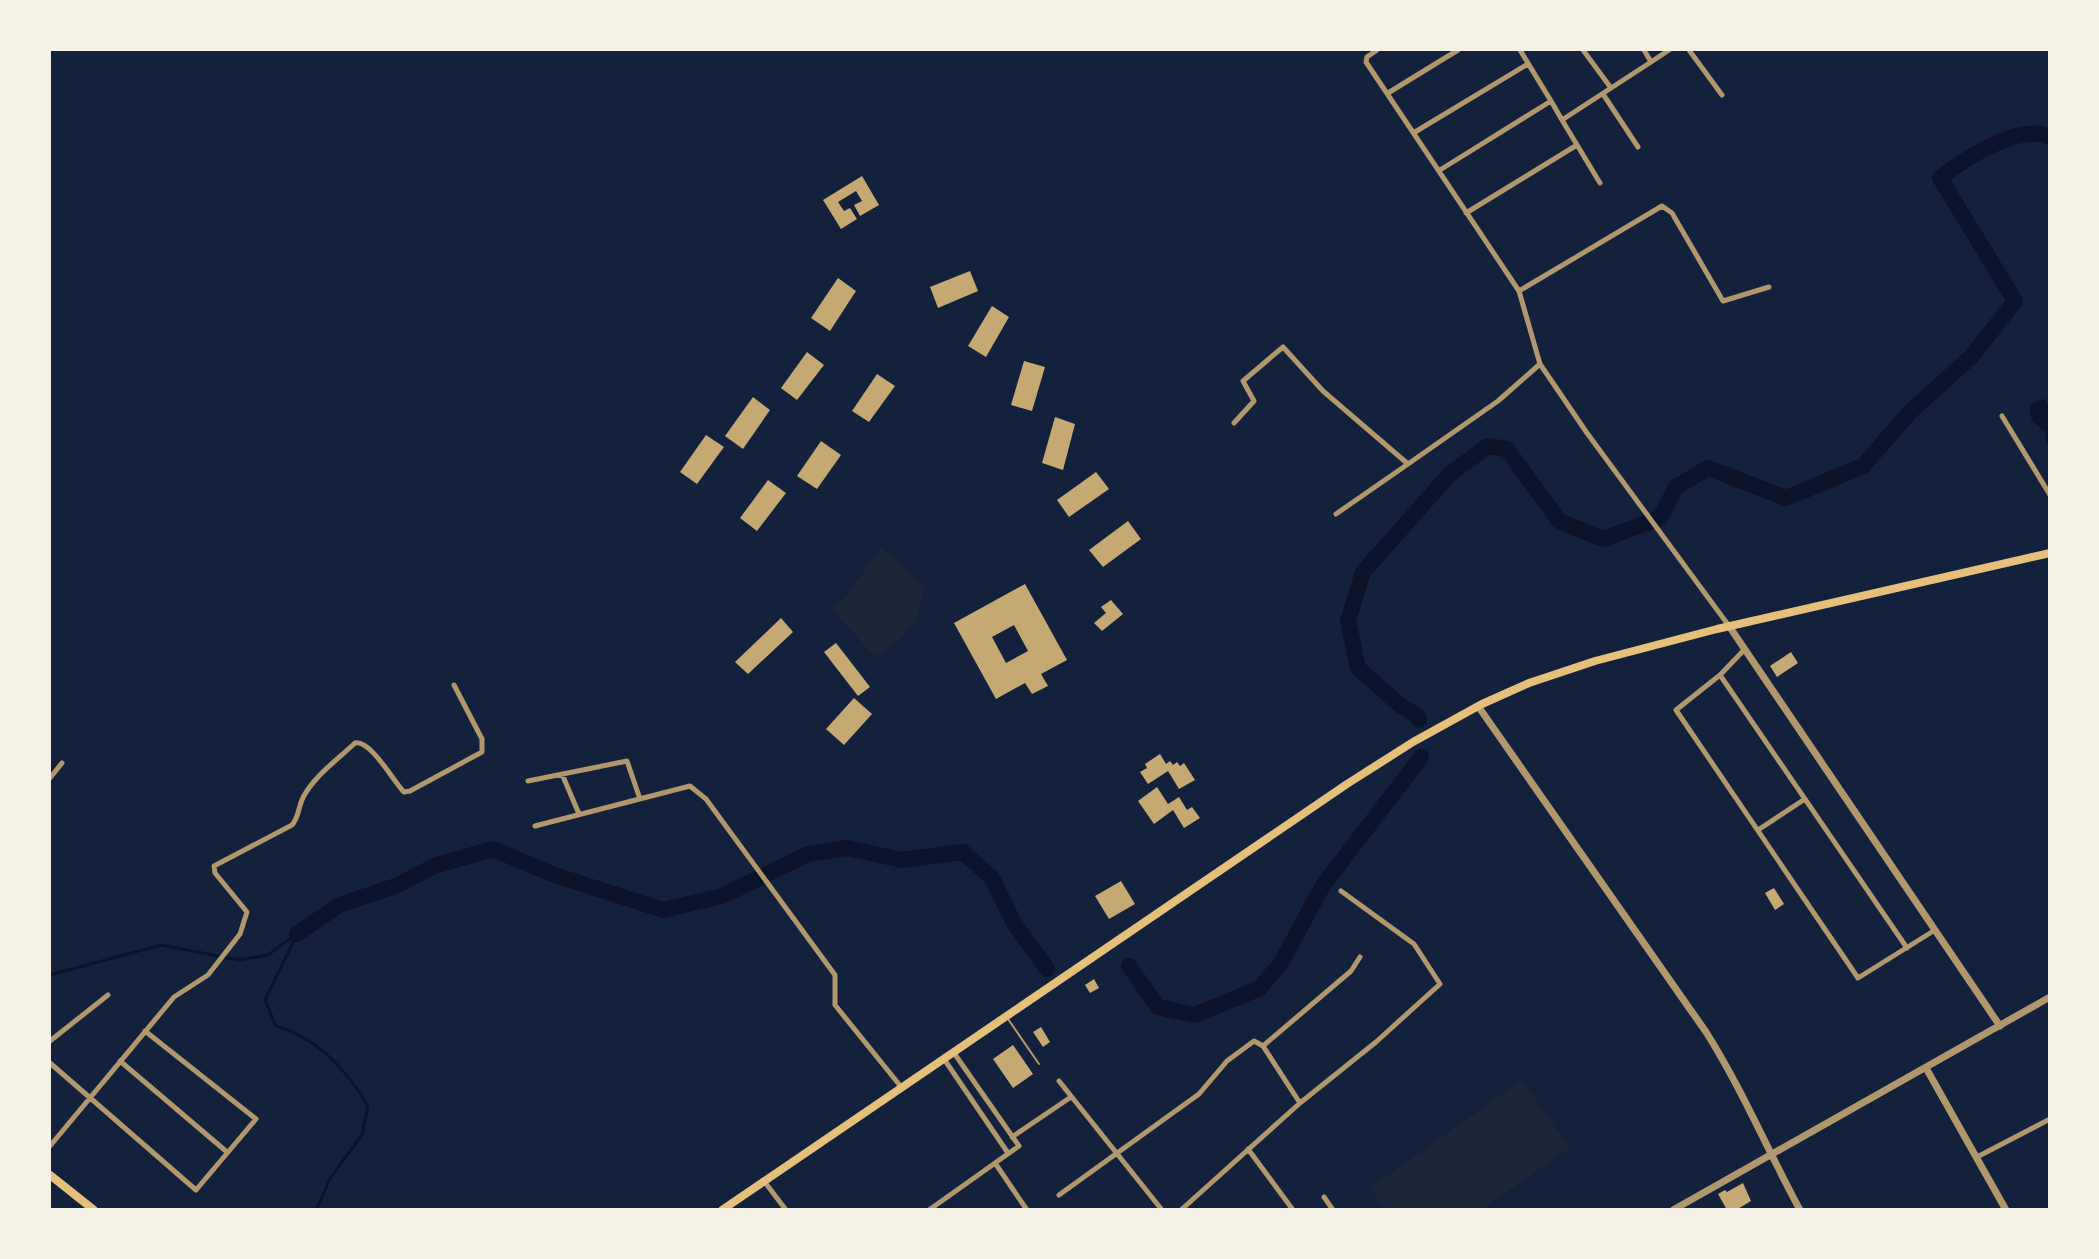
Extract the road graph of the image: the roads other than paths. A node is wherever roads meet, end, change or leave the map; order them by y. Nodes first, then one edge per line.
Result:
1 (1377, 50) edge
2 (1458, 50) edge
3 (1520, 50) edge
4 (1584, 50) edge
5 (1644, 50) edge
6 (1669, 50) edge
7 (1689, 50) edge
8 (1651, 62) junction
9 (1528, 64) junction
10 (1611, 88) junction
11 (1388, 93) junction
12 (1603, 94) junction
13 (1722, 95) dead end
14 (1551, 101) junction
15 (1563, 120) junction
16 (1415, 132) junction
17 (1577, 145) junction
18 (1638, 147) dead end
19 (1440, 170) junction
20 (1600, 183) dead end
21 (1466, 213) junction
22 (1769, 287) dead end
23 (1519, 291) junction
24 (1540, 364) junction
25 (2002, 416) dead end
26 (1234, 423) dead end
27 (1408, 464) junction
28 (2049, 495) edge
29 (1336, 514) dead end
30 (2049, 553) edge
31 (1729, 626) junction
32 (1745, 649) junction
33 (1720, 675) junction
34 (454, 686) dead end
35 (1478, 706) junction
36 (62, 763) dead end
37 (562, 774) junction
38 (50, 778) edge
39 (528, 781) dead end
40 (640, 799) junction
41 (1805, 799) junction
42 (579, 814) junction
43 (535, 826) dead end
44 (1758, 830) junction
45 (1341, 891) dead end
46 (1935, 930) junction
47 (1907, 948) junction
48 (1360, 957) dead end
49 (108, 996) dead end
50 (2049, 997) edge
51 (1006, 1017) junction
52 (2000, 1026) junction
53 (145, 1031) junction
54 (50, 1041) edge
55 (1263, 1046) junction
56 (954, 1053) junction
57 (944, 1059) junction
58 (120, 1061) junction
59 (50, 1063) edge
60 (1039, 1064) dead end
61 (1926, 1068) junction
62 (1059, 1081) dead end
63 (902, 1088) junction
64 (1071, 1097) junction
65 (90, 1098) junction
66 (1300, 1103) junction
67 (2049, 1119) edge
68 (1012, 1137) junction
69 (50, 1146) edge
70 (1248, 1149) junction
71 (227, 1152) junction
72 (1008, 1153) junction
73 (1116, 1153) junction
74 (1770, 1155) junction
75 (1977, 1158) junction
76 (995, 1163) junction
77 (50, 1175) edge
78 (764, 1181) junction
79 (1059, 1195) dead end
80 (1324, 1197) dead end
81 (940, 1201) junction
82 (89, 1208) edge
83 (722, 1209) edge
84 (786, 1209) edge
85 (929, 1209) edge
86 (945, 1209) edge
87 (1027, 1209) edge
88 (1162, 1209) edge
89 (1181, 1209) edge
90 (1292, 1209) edge
91 (1333, 1209) edge
92 (1673, 1209) edge
93 (1800, 1209) edge
94 (2006, 1209) edge

1 - 11 street
2 - 11 street
3 - 9 street
4 - 10 street
5 - 8 street
6 - 8 street
7 - 13 street
8 - 10 street
9 - 14 street
9 - 16 street
10 - 12 street
11 - 16 street
12 - 15 street
12 - 18 street
14 - 15 street
14 - 19 street
15 - 17 street
16 - 19 street
17 - 20 street
17 - 21 street
19 - 21 street
21 - 23 street
22 - 23 street
23 - 24 street
24 - 27 street
24 - 31 street
25 - 28 street
26 - 27 street
27 - 29 street
30 - 31 main road
31 - 32 street
31 - 35 main road
32 - 33 street
32 - 46 street
33 - 41 street
33 - 44 street
34 - 53 street
35 - 51 main road
35 - 74 street
36 - 38 street
37 - 39 street
37 - 40 street
37 - 42 street
40 - 42 street
40 - 63 street
41 - 44 street
41 - 47 street
42 - 43 street
44 - 47 street
45 - 66 street
46 - 47 street
46 - 52 street
48 - 55 street
49 - 54 street
50 - 52 street
51 - 56 main road
51 - 60 lane
52 - 61 street
53 - 58 street
53 - 71 street
55 - 66 street
55 - 73 street
56 - 57 main road
56 - 68 street
57 - 63 main road
57 - 72 street
58 - 65 street
58 - 71 street
59 - 65 street
61 - 74 street
61 - 75 street
62 - 64 street
63 - 78 main road
64 - 68 street
64 - 73 street
65 - 69 street
65 - 71 street
66 - 70 street
67 - 75 street
68 - 72 street
70 - 89 street
70 - 90 street
72 - 76 street
73 - 79 street
73 - 88 street
74 - 92 street
74 - 93 street
75 - 94 street
76 - 81 street
76 - 87 street
77 - 82 main road
78 - 83 main road
78 - 84 street
80 - 91 street
81 - 85 street
81 - 86 street

